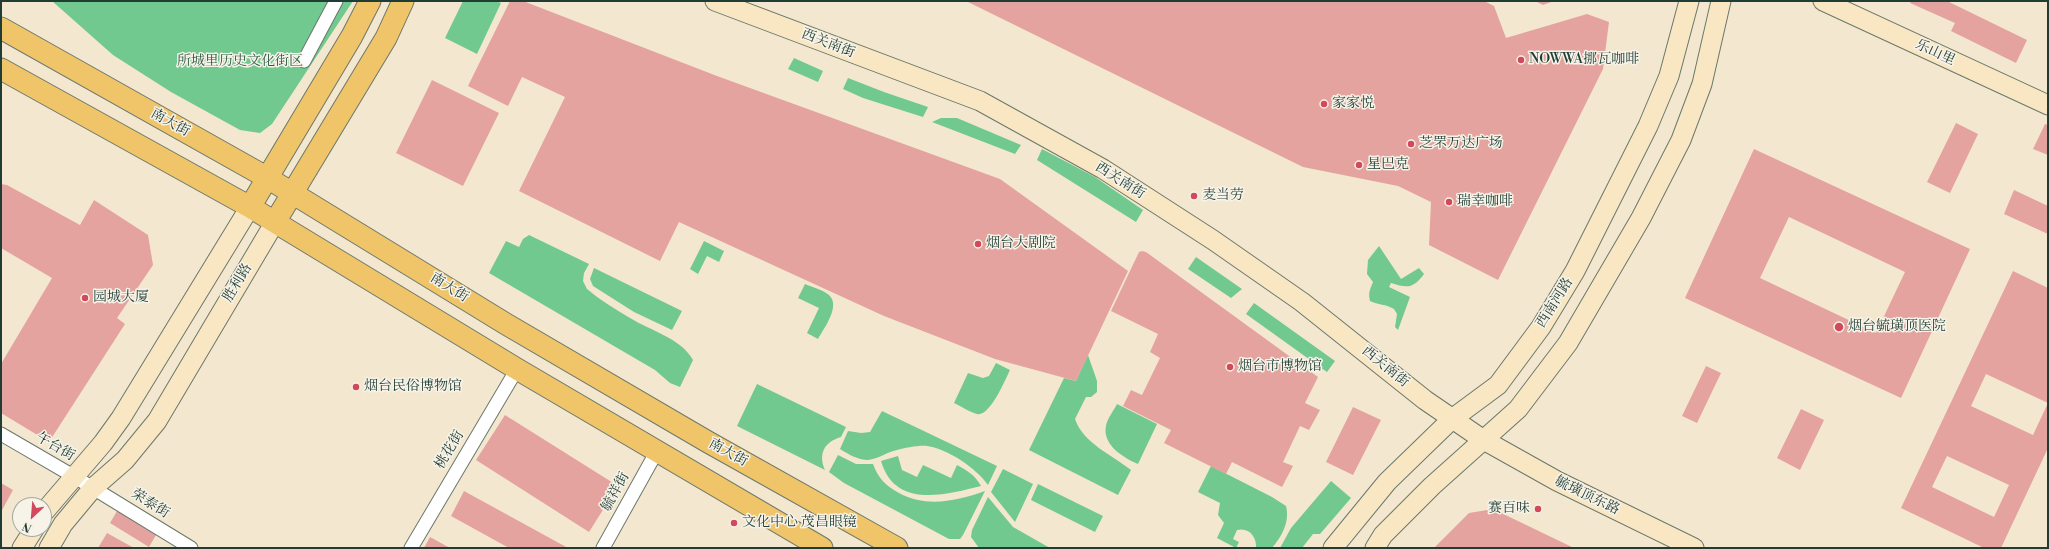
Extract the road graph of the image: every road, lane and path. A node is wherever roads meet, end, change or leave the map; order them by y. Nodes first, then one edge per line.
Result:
1 (370, 1) edge
2 (403, 1) edge
3 (419, 1) edge
4 (715, 1) edge
5 (1689, 1) edge
6 (1721, 1) edge
7 (1823, 1) edge
8 (334, 2) edge
9 (1, 28) edge
10 (386, 38) junction
11 (304, 61) dead end
12 (1, 69) edge
13 (2048, 105) edge
14 (266, 177) junction
15 (293, 193) junction
16 (250, 207) junction
17 (275, 222) junction
18 (517, 369) junction
19 (1452, 419) junction
20 (1, 434) edge
21 (1482, 439) junction
22 (657, 451) junction
23 (74, 477) junction
24 (93, 488) junction
25 (52, 503) edge
26 (29, 537) edge
27 (22, 548) edge
28 (49, 548) edge
29 (191, 548) edge
30 (411, 548) edge
31 (603, 548) edge
32 (822, 548) edge
33 (897, 548) edge
34 (1333, 548) edge
35 (1375, 548) edge
36 (1694, 548) edge

1 - 14 main road
2 - 10 main road, 胜利路
3 - 10 main road
4 - 19 main road, 西关南街
5 - 19 main road, 西南河路
6 - 21 main road
7 - 13 main road, 乐山里
8 - 11 street
9 - 14 main road, 南大街
10 - 15 main road, 胜利路
12 - 16 main road
14 - 15 main road, 南大街
14 - 16 main road
15 - 17 main road, 胜利路
15 - 33 main road, 南大街
16 - 17 main road
16 - 23 main road
17 - 18 main road
17 - 24 main road, 胜利路
18 - 22 main road
18 - 30 street, 桃花街
19 - 21 main road, 西关南街
19 - 34 main road, 西南河路
20 - 23 street, 午台街
21 - 35 main road
21 - 36 main road, 毓璜顶东路
22 - 31 street, 毓祥街
22 - 32 main road
23 - 24 street, 午台街
23 - 25 main road
24 - 28 main road, 胜利路
24 - 29 street, 荣泰街
26 - 27 main road

